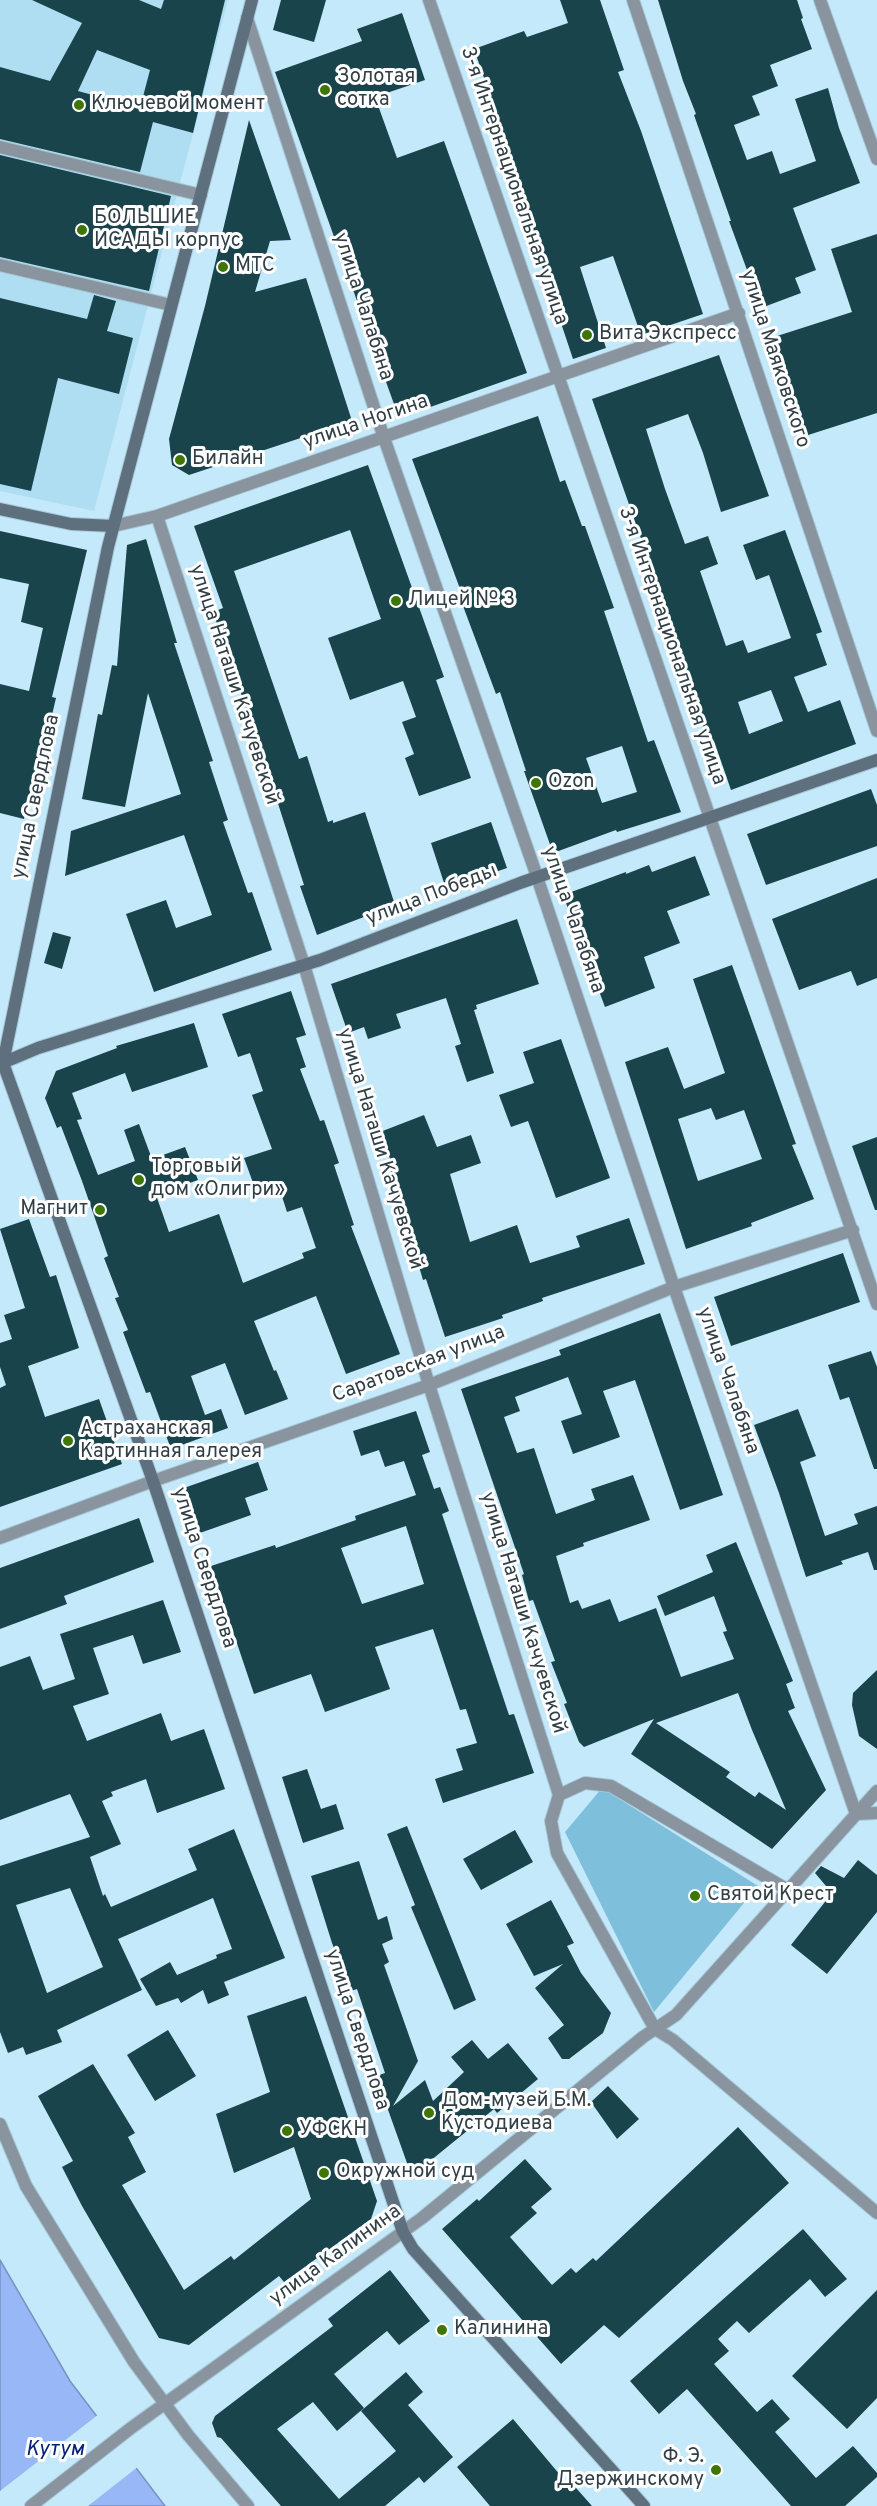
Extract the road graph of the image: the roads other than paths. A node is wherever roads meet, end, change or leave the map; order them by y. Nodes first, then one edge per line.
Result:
1 (252, 0) edge
2 (429, 0) edge
3 (633, 0) edge
4 (820, 0) edge
5 (247, 18) junction
6 (0, 147) edge
7 (877, 159) edge
8 (201, 195) junction
9 (0, 265) edge
10 (171, 305) junction
11 (739, 313) junction
12 (557, 378) junction
13 (384, 438) junction
14 (0, 509) edge
15 (158, 516) junction
16 (113, 526) junction
17 (877, 731) edge
18 (877, 760) edge
19 (710, 817) junction
20 (538, 878) junction
21 (304, 965) junction
22 (2, 1064) edge
23 (853, 1230) junction
24 (674, 1287) junction
25 (877, 1304) edge
26 (429, 1385) junction
27 (153, 1481) junction
28 (0, 1538) edge
29 (877, 1791) edge
30 (559, 1795) junction
31 (877, 1813) edge
32 (856, 1814) junction
33 (788, 1890) junction
34 (656, 2029) junction
35 (0, 2124) edge
36 (877, 2214) edge
37 (403, 2232) junction
38 (165, 2404) junction
39 (31, 2506) edge
40 (248, 2506) edge
41 (644, 2506) edge

1 - 5 main road, улица Свердлова
2 - 12 street, 3-я Интернациональная улица
3 - 11 street, улица Маяковского
4 - 7 street
5 - 8 main road, улица Свердлова
5 - 13 street, улица Чалабяна
6 - 8 street
8 - 10 main road, улица Свердлова
9 - 10 street
10 - 16 main road, улица Свердлова
11 - 12 street, улица Ногина
11 - 17 street, улица Маяковского
12 - 13 street, улица Ногина
12 - 19 street, 3-я Интернациональная улица
13 - 15 street, улица Ногина
13 - 20 street, улица Чалабяна
14 - 16 main road, улица Ногина
15 - 16 street, улица Ногина
15 - 21 street, улица Наташи Качуевской
16 - 22 main road, улица Свердлова
18 - 19 main road, улица Победы
19 - 20 main road, улица Победы
19 - 23 street, 3-я Интернациональная улица
20 - 21 main road, улица Победы
20 - 24 street, улица Чалабяна
21 - 22 main road, улица Победы
21 - 26 street, улица Наташи Качуевской
22 - 27 main road, улица Свердлова
23 - 24 street, Саратовская улица
23 - 25 street, 3-я Интернациональная улица
24 - 26 street, Саратовская улица
24 - 32 street, улица Чалабяна
26 - 27 street, Саратовская улица
26 - 30 street, улица Наташи Качуевской
27 - 28 street, Саратовская улица
27 - 37 main road, улица Свердлова
29 - 32 street, улица Калинина
30 - 33 street
30 - 34 street
31 - 32 street
32 - 33 street, улица Калинина
33 - 34 street, улица Калинина
34 - 36 street
34 - 37 street, улица Калинина
35 - 38 street
37 - 38 street, улица Калинина
37 - 41 main road, улица Свердлова
38 - 39 street, улица Калинина
38 - 40 street

